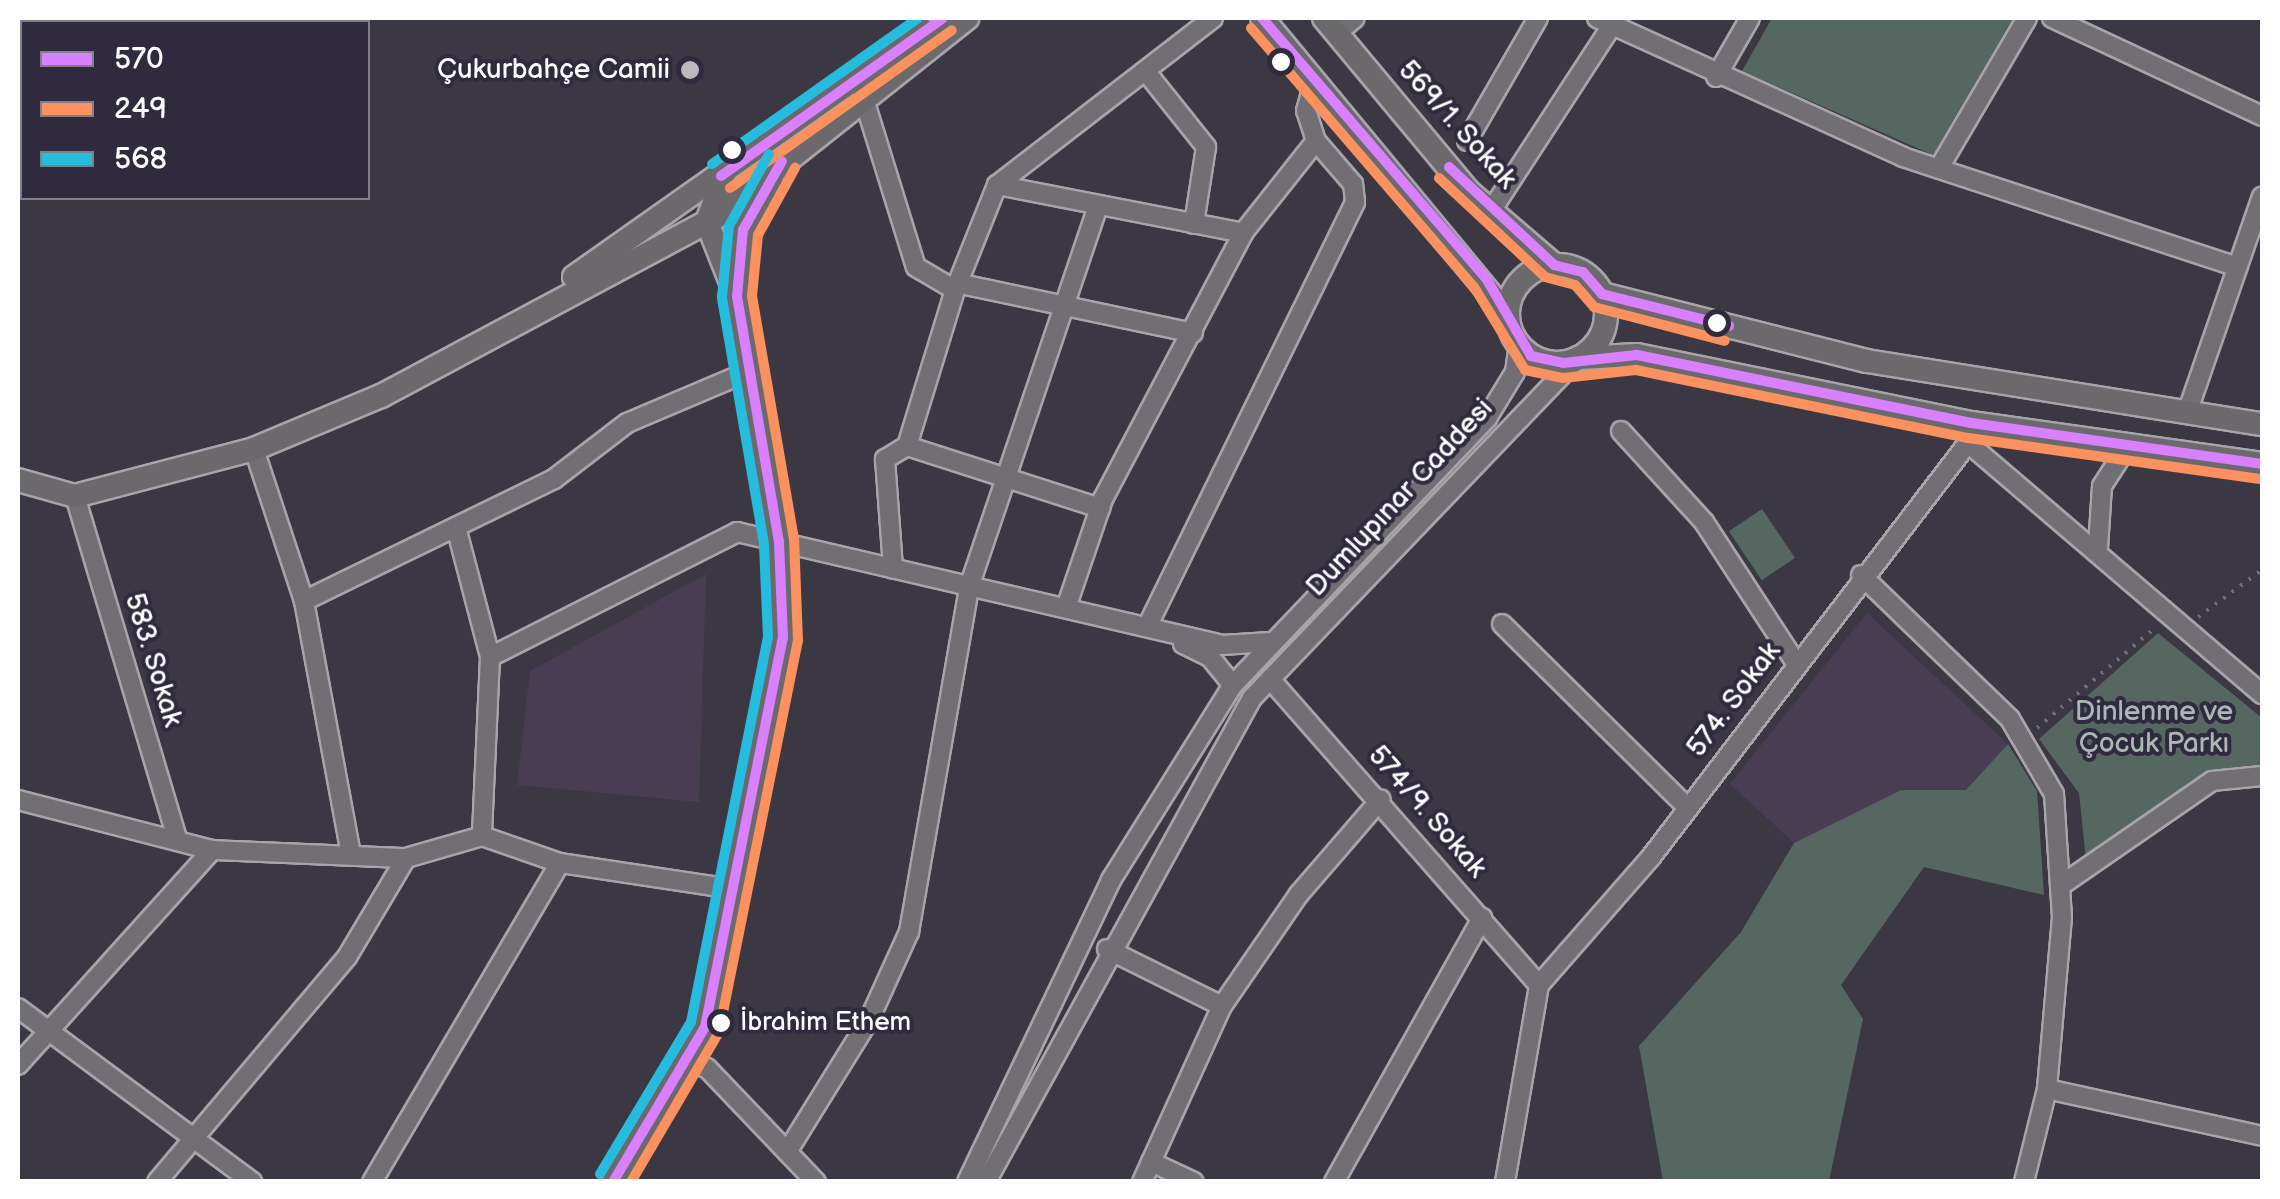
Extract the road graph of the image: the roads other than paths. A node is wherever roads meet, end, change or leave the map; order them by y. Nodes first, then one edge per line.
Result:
1 (943, 18) edge
2 (967, 18) edge
3 (1213, 18) edge
4 (1262, 18) edge
5 (1538, 18) edge
6 (1750, 18) edge
7 (2026, 18) edge
8 (2052, 18) edge
9 (1604, 22) edge
10 (1339, 23) edge
11 (1148, 73) junction
12 (1716, 77) junction
13 (1314, 82) junction
14 (862, 93) junction
15 (2262, 116) edge
16 (1316, 140) junction
17 (1467, 141) dead end
18 (782, 162) junction
19 (728, 164) junction
20 (1939, 168) junction
21 (996, 184) junction
22 (680, 197) junction
23 (2262, 197) edge
24 (715, 210) junction
25 (1491, 210) junction
26 (1096, 211) junction
27 (1194, 224) junction
28 (1243, 233) junction
29 (672, 240) junction
30 (740, 244) junction
31 (1554, 265) junction
32 (2237, 267) junction
33 (958, 287) junction
34 (1602, 294) junction
35 (737, 297) junction
36 (1071, 302) junction
37 (536, 307) junction
38 (1508, 315) junction
39 (1193, 333) junction
40 (1519, 345) junction
41 (1578, 358) junction
42 (745, 374) junction
43 (2187, 413) junction
44 (2262, 424) edge
45 (1622, 431) dead end
46 (1970, 433) junction
47 (907, 446) junction
48 (2127, 446) junction
49 (254, 449) junction
50 (2262, 464) edge
51 (1014, 473) junction
52 (18, 480) edge
53 (76, 496) junction
54 (1100, 508) junction
55 (456, 526) junction
56 (779, 542) junction
57 (2098, 548) junction
58 (893, 569) junction
59 (1861, 575) junction
60 (970, 584) junction
61 (304, 601) junction
62 (1067, 605) junction
63 (1502, 624) dead end
64 (1147, 627) junction
65 (1279, 638) junction
66 (490, 657) junction
67 (1796, 663) junction
68 (1270, 679) junction
69 (1232, 684) junction
70 (2262, 694) edge
71 (2262, 776) edge
72 (1380, 799) junction
73 (18, 800) edge
74 (1688, 808) junction
75 (482, 836) junction
76 (177, 839) junction
77 (350, 849) junction
78 (212, 850) junction
79 (406, 858) junction
80 (560, 863) junction
81 (2060, 886) junction
82 (731, 889) junction
83 (1482, 918) junction
84 (1107, 950) junction
85 (1539, 985) junction
86 (1222, 1006) junction
87 (18, 1008) edge
88 (47, 1031) junction
89 (687, 1062) junction
90 (18, 1065) edge
91 (2047, 1089) junction
92 (194, 1134) junction
93 (2262, 1136) edge
94 (787, 1152) junction
95 (1151, 1162) junction
96 (157, 1182) edge
97 (252, 1182) edge
98 (372, 1182) edge
99 (613, 1182) edge
100 (816, 1182) edge
101 (967, 1182) edge
102 (986, 1182) edge
103 (1142, 1182) edge
104 (1194, 1182) edge
105 (1334, 1182) edge
106 (1505, 1182) edge
107 (2024, 1182) edge

1 - 19 main road
2 - 14 main road
3 - 11 street
4 - 13 main road
5 - 17 street
6 - 12 street
7 - 20 street
8 - 15 street
9 - 12 street
9 - 25 street
10 - 25 main road, 569/1. Sokak
11 - 21 street
11 - 27 street
12 - 20 street
13 - 16 street
13 - 38 main road
14 - 18 main road
14 - 33 street
16 - 28 street
16 - 64 street
18 - 24 main road
18 - 30 main road
19 - 22 main road
19 - 24 main road
20 - 32 street
21 - 26 street
21 - 33 street
22 - 24 main road
22 - 37 main road
23 - 32 street
24 - 29 main road
24 - 30 main road
24 - 35 main road
25 - 31 main road, 569/1. Sokak
26 - 27 street
26 - 36 street
27 - 28 street
28 - 39 street
29 - 35 main road
29 - 37 main road
30 - 35 main road
31 - 34 main road
31 - 38 main road
32 - 43 street
33 - 36 street
33 - 47 street
34 - 41 main road
34 - 43 main road
35 - 42 main road
36 - 39 street
36 - 51 street
37 - 49 main road
38 - 40 main road
39 - 54 street
40 - 41 main road
40 - 65 street, Dumlupınar Caddesi
41 - 46 main road
41 - 68 street, Dumlupınar Caddesi
42 - 55 street
42 - 56 main road
43 - 44 main road
45 - 67 street
46 - 48 main road
46 - 57 street
46 - 59 street, 574. Sokak
47 - 51 street
47 - 58 street
48 - 50 main road
48 - 57 street
49 - 53 main road
49 - 61 street
51 - 54 street
51 - 60 street
52 - 53 main road
53 - 76 street, 583. Sokak
54 - 62 street
55 - 61 street
55 - 66 street
56 - 58 street
56 - 66 street
56 - 82 main road
57 - 70 street
58 - 60 street
59 - 67 street, 574. Sokak
59 - 81 street
60 - 62 street
60 - 94 street
61 - 77 street
62 - 64 street
63 - 74 street
64 - 65 street
64 - 69 street
65 - 69 street, Dumlupınar Caddesi
66 - 75 street
67 - 74 street, 574. Sokak
68 - 72 street, 574/9. Sokak
68 - 84 street, Dumlupınar Caddesi
69 - 101 street, Dumlupınar Caddesi
71 - 81 street
72 - 83 street, 574/9. Sokak
72 - 86 street
73 - 76 street
74 - 85 street, 574. Sokak
75 - 79 street
75 - 80 street
76 - 78 street
77 - 78 street
77 - 79 street
78 - 88 street
79 - 92 street
80 - 82 street
80 - 98 street
81 - 91 street
82 - 89 main road
83 - 85 street, 574/9. Sokak
83 - 105 street
84 - 86 street
84 - 102 street, Dumlupınar Caddesi
85 - 106 street
86 - 95 street
87 - 88 street
88 - 90 street
88 - 92 street
89 - 94 street
89 - 99 main road
91 - 93 street
91 - 107 street
92 - 96 street
92 - 97 street
94 - 100 street
95 - 103 street
95 - 104 street

